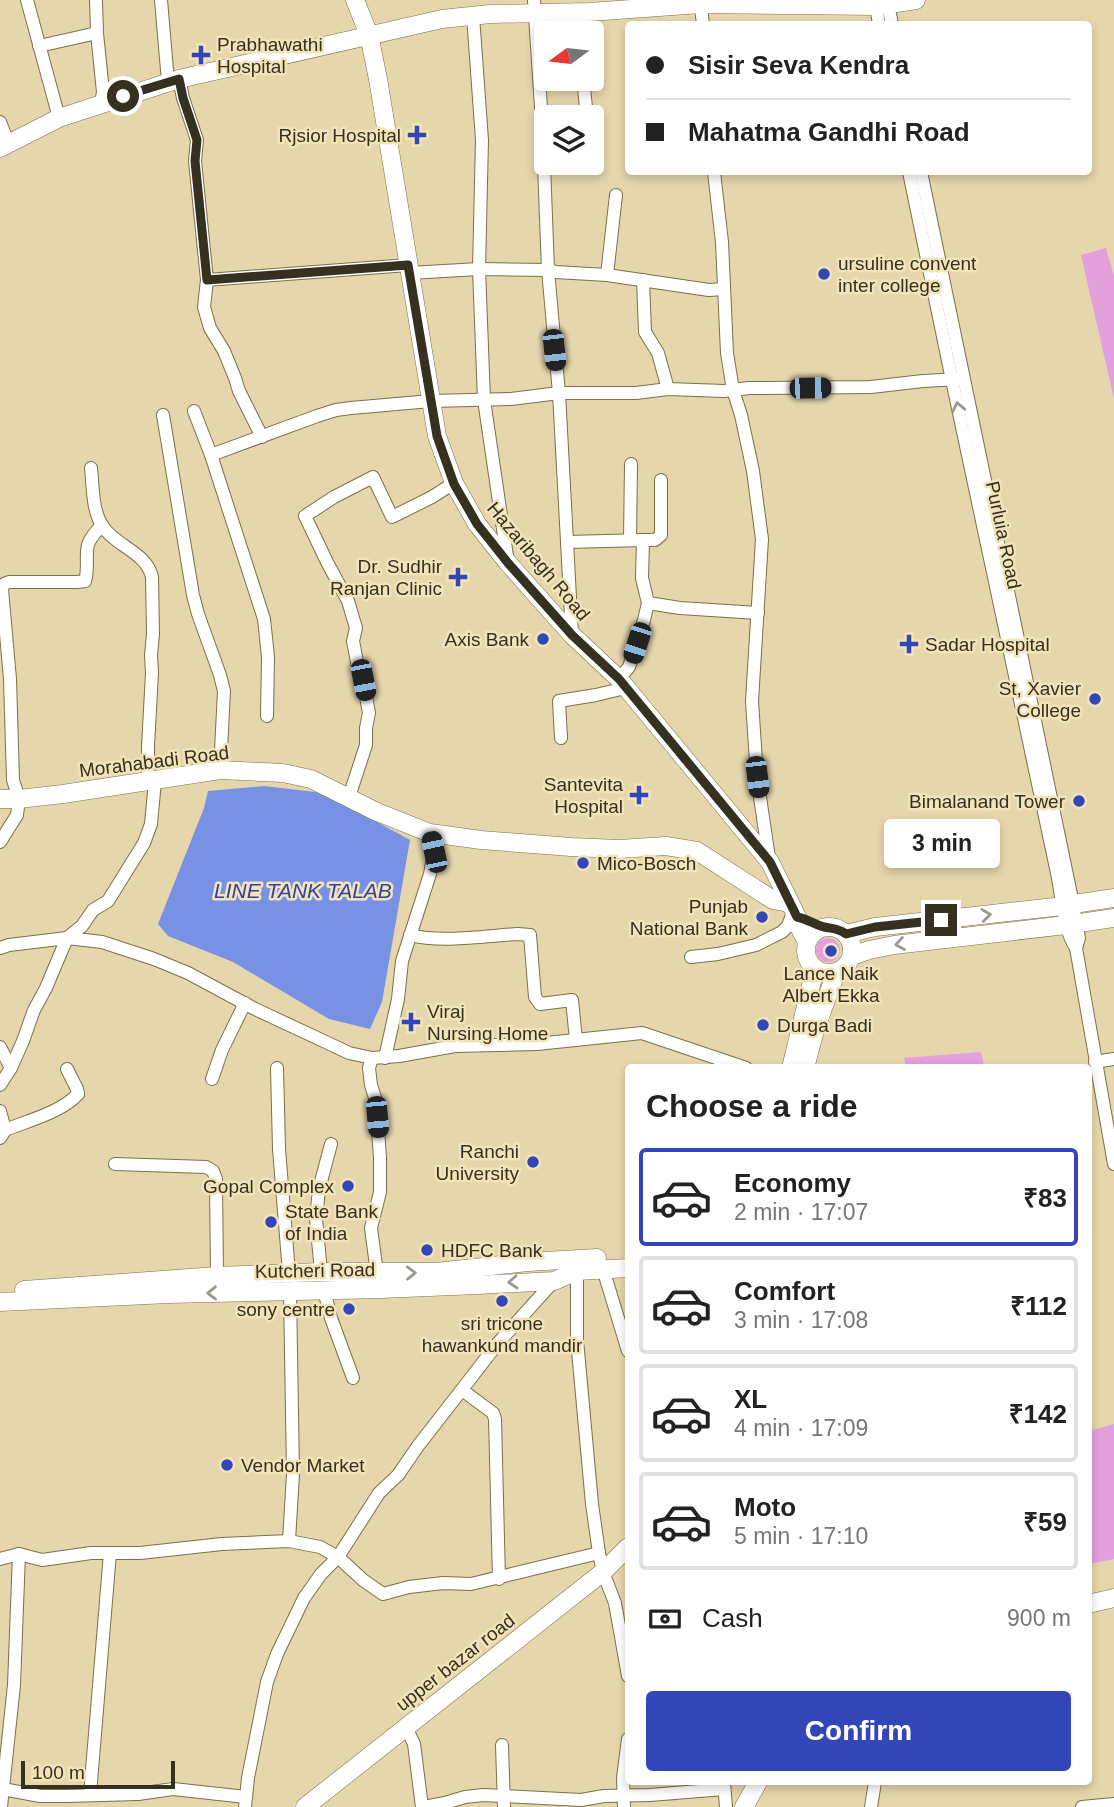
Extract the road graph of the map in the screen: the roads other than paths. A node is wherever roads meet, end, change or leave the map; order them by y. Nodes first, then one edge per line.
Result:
1 (27, 0) edge
2 (96, 0) edge
3 (161, 0) edge
4 (355, 0) edge
5 (916, 0) edge
6 (700, 2) edge
7 (881, 3) edge
8 (534, 6) edge
9 (585, 8) edge
10 (474, 16) junction
11 (703, 21) edge
12 (879, 21) edge
13 (890, 21) edge
14 (97, 33) junction
15 (369, 35) junction
16 (39, 46) junction
17 (174, 80) junction
18 (101, 103) junction
19 (59, 118) junction
20 (0, 122) edge
21 (4, 145) edge
22 (714, 175) edge
23 (910, 175) edge
24 (922, 175) edge
25 (616, 195) dead end
26 (408, 269) junction
27 (479, 270) junction
28 (548, 270) junction
29 (607, 275) junction
30 (207, 280) junction
31 (643, 280) junction
32 (724, 289) junction
33 (958, 379) junction
34 (668, 389) junction
35 (733, 390) junction
36 (559, 393) junction
37 (432, 401) junction
38 (484, 401) junction
39 (194, 411) dead end
40 (163, 415) dead end
41 (262, 437) junction
42 (211, 455) junction
43 (631, 464) dead end
44 (91, 468) dead end
45 (661, 480) dead end
46 (454, 484) junction
47 (102, 525) junction
48 (636, 540) junction
49 (568, 542) junction
50 (508, 563) junction
51 (648, 603) junction
52 (758, 613) junction
53 (572, 635) junction
54 (622, 683) junction
55 (267, 716) dead end
56 (561, 738) dead end
57 (220, 770) junction
58 (155, 781) junction
59 (349, 797) junction
60 (0, 799) edge
61 (19, 799) junction
62 (430, 833) junction
63 (0, 842) edge
64 (770, 862) junction
65 (1114, 898) edge
66 (1068, 905) junction
67 (793, 910) junction
68 (1114, 918) edge
69 (1072, 924) junction
70 (824, 927) junction
71 (410, 934) junction
72 (846, 934) junction
73 (67, 938) junction
74 (807, 942) junction
75 (0, 948) edge
76 (852, 956) junction
77 (691, 957) dead end
78 (815, 969) junction
79 (836, 973) junction
80 (246, 1003) junction
81 (576, 1040) junction
82 (0, 1047) edge
83 (378, 1058) junction
84 (1114, 1059) edge
85 (1095, 1062) junction
86 (734, 1064) edge
87 (792, 1064) edge
88 (806, 1064) edge
89 (11, 1068) junction
90 (277, 1068) dead end
91 (67, 1069) dead end
92 (212, 1079) dead end
93 (0, 1085) edge
94 (0, 1111) edge
95 (3, 1134) edge
96 (331, 1144) dead end
97 (115, 1164) dead end
98 (1114, 1164) edge
99 (625, 1257) edge
100 (625, 1268) edge
101 (603, 1269) junction
102 (577, 1271) junction
103 (377, 1273) junction
104 (217, 1276) junction
105 (554, 1280) junction
106 (322, 1281) junction
107 (289, 1282) junction
108 (0, 1291) edge
109 (0, 1302) edge
110 (625, 1341) edge
111 (353, 1378) dead end
112 (462, 1390) junction
113 (289, 1541) junction
114 (625, 1550) edge
115 (110, 1553) junction
116 (599, 1553) junction
117 (19, 1554) junction
118 (338, 1557) junction
119 (0, 1559) edge
120 (603, 1572) junction
121 (499, 1579) junction
122 (1114, 1598) edge
123 (1092, 1603) edge
124 (625, 1659) edge
125 (406, 1727) junction
126 (502, 1745) dead end
127 (625, 1758) edge
128 (724, 1785) edge
129 (756, 1785) edge
130 (875, 1785) edge
131 (2, 1790) edge
132 (90, 1794) junction
133 (624, 1801) edge
134 (245, 1802) edge
135 (504, 1802) edge
136 (1114, 1804) edge
137 (1, 1807) edge
138 (305, 1807) edge
139 (423, 1807) edge
140 (726, 1807) edge
141 (744, 1807) edge
142 (872, 1807) edge
143 (1082, 1807) edge

1 - 16 street
2 - 14 street
3 - 17 street
4 - 15 main road, Hazaribagh Road
5 - 7 main road
6 - 7 main road
6 - 9 main road
6 - 11 street
7 - 12 street
7 - 13 street
8 - 9 main road
8 - 10 main road
8 - 28 street
10 - 15 main road
10 - 27 street
14 - 16 street
14 - 18 street
15 - 17 main road
15 - 26 main road, Hazaribagh Road
16 - 19 street
17 - 18 main road
17 - 30 street
18 - 19 main road
19 - 21 main road
20 - 21 street
22 - 32 street
23 - 33 street, Purluia Road
24 - 33 street, Purluia Road
25 - 29 street
26 - 27 street
26 - 30 street
26 - 37 main road, Hazaribagh Road
27 - 28 street
27 - 38 street
28 - 29 street
28 - 36 street
29 - 31 street
30 - 41 street
31 - 32 street
31 - 34 street
32 - 35 street
33 - 35 street
33 - 66 street, Purluia Road
34 - 35 street
34 - 36 street
35 - 52 street
36 - 38 street
36 - 49 street
37 - 38 street
37 - 41 street
37 - 46 main road, Hazaribagh Road
38 - 50 street
39 - 42 street
40 - 57 street
41 - 42 street
42 - 55 street
43 - 48 street
44 - 47 street
45 - 48 street
46 - 50 main road, Hazaribagh Road
46 - 59 street
47 - 58 street
47 - 61 street
48 - 49 street
48 - 51 street
49 - 53 street
50 - 53 main road, Hazaribagh Road
51 - 52 street
51 - 54 street
52 - 64 street
53 - 54 main road, Hazaribagh Road
54 - 56 street
54 - 64 main road, Hazaribagh Road
57 - 58 main road, Morahabadi Road
57 - 59 main road, Morahabadi Road
58 - 61 main road, Morahabadi Road
58 - 73 street
59 - 62 main road, Morahabadi Road
60 - 61 main road, Morahabadi Road
61 - 63 street
62 - 67 main road, Morahabadi Road
62 - 71 street
64 - 67 main road, Hazaribagh Road
65 - 66 main road
66 - 69 street, Purluia Road
72 -> 66 main road
67 - 70 main road
67 - 74 main road, Hazaribagh Road
67 - 77 street
68 - 69 main road
69 -> 76 main road
69 - 85 street, Purluia Road
70 - 72 main road
70 - 74 main road
71 - 81 street
71 - 83 street
72 - 76 main road
73 - 75 street
73 - 80 street
73 - 89 street
74 - 78 main road
76 - 79 main road
78 - 79 main road
78 - 87 main road
79 - 88 main road
80 - 83 street
80 - 92 street
81 - 83 street
81 - 86 street
82 - 89 street
83 - 103 street
84 - 85 street
85 - 98 street, Purluia Road
89 - 93 street
90 - 107 street
91 - 95 street
94 - 95 street
96 - 106 street
97 - 104 street
103 -> 99 main road
100 - 101 main road, Kutcheri Road
101 - 102 main road, Kutcheri Road
101 - 110 street
102 - 105 main road, Kutcheri Road
102 - 116 street
103 - 106 main road
104 - 107 main road
104 - 108 main road
105 -> 106 main road, Kutcheri Road
105 - 112 street
106 - 107 main road, Kutcheri Road
106 - 111 street
107 -> 109 main road, Kutcheri Road
107 - 113 street
112 - 118 street
112 - 121 street
113 - 115 street
113 - 118 street
114 - 120 main road, upper bazar road
115 - 117 street
115 - 132 street
116 - 120 street
116 - 121 street
117 - 119 street
117 - 131 street
118 - 121 street
118 - 134 street
120 - 124 street
120 - 125 main road, upper bazar road
122 - 123 main road
125 - 138 main road, upper bazar road
125 - 139 street
126 - 135 street
127 - 133 street
128 - 133 street
128 - 140 street
129 - 141 main road
130 - 142 street
131 - 132 street
131 - 137 street
132 - 134 street
133 - 135 street
135 - 139 street
136 - 143 street

